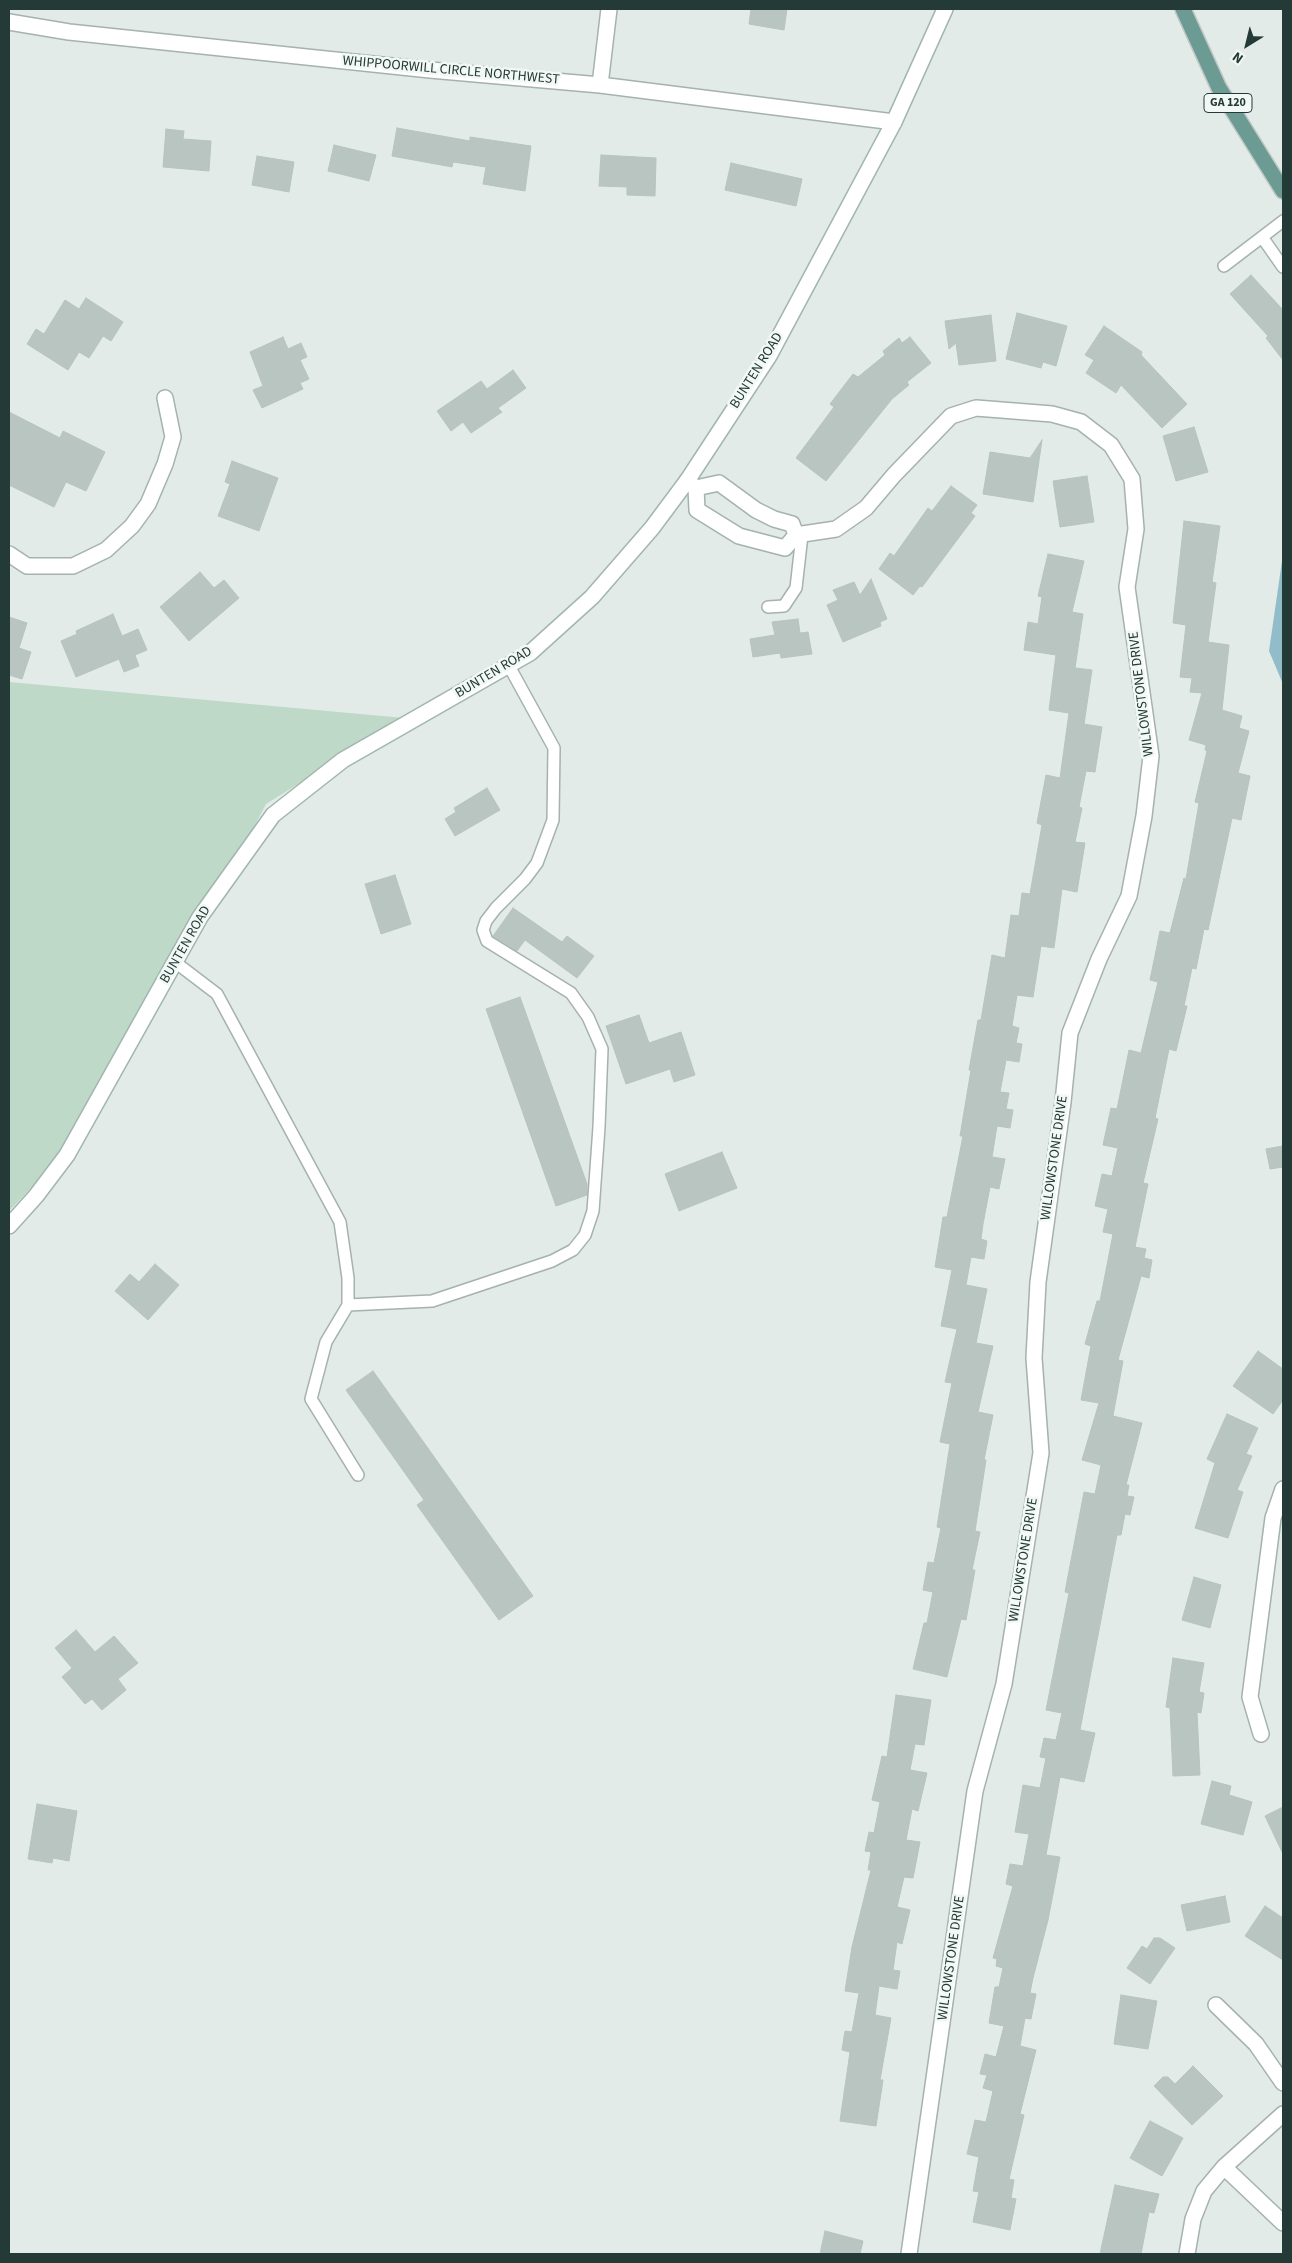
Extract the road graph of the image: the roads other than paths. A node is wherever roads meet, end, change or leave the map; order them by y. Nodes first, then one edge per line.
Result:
1 (609, 9) edge
2 (945, 9) edge
3 (1183, 9) edge
4 (9, 22) edge
5 (600, 85) junction
6 (894, 122) junction
7 (1283, 190) edge
8 (1283, 221) edge
9 (1262, 237) junction
10 (1224, 266) dead end
11 (1283, 268) edge
12 (165, 398) dead end
13 (691, 484) junction
14 (764, 514) junction
15 (799, 535) junction
16 (754, 540) junction
17 (9, 554) edge
18 (768, 607) dead end
19 (509, 666) junction
20 (175, 962) junction
21 (9, 1226) edge
22 (348, 1305) junction
23 (358, 1475) dead end
24 (1283, 1489) edge
25 (1260, 1734) dead end
26 (1216, 2005) dead end
27 (1283, 2083) edge
28 (1283, 2114) edge
29 (1224, 2167) junction
30 (1283, 2223) edge
31 (908, 2254) edge
32 (1187, 2254) edge

1 - 5 street
2 - 6 street, BUNTEN ROAD
3 - 7 main road, GA 120
4 - 5 street, WHIPPOORWILL CIRCLE NORTHWEST
5 - 6 street, WHIPPOORWILL CIRCLE NORTHWEST
6 - 13 street, BUNTEN ROAD
8 - 9 lane
9 - 10 lane
9 - 11 lane
12 - 17 street
13 - 14 street
13 - 16 street, WILLOWSTONE DRIVE
13 - 19 street, BUNTEN ROAD
14 - 15 street
14 - 16 street
15 - 16 street, WILLOWSTONE DRIVE
15 - 18 lane
15 - 31 street, WILLOWSTONE DRIVE
19 - 20 street, BUNTEN ROAD
19 - 22 lane
20 - 21 street, BUNTEN ROAD
20 - 22 lane
22 - 23 lane
24 - 25 street
26 - 27 street
28 - 29 street
29 - 30 street
29 - 32 street

